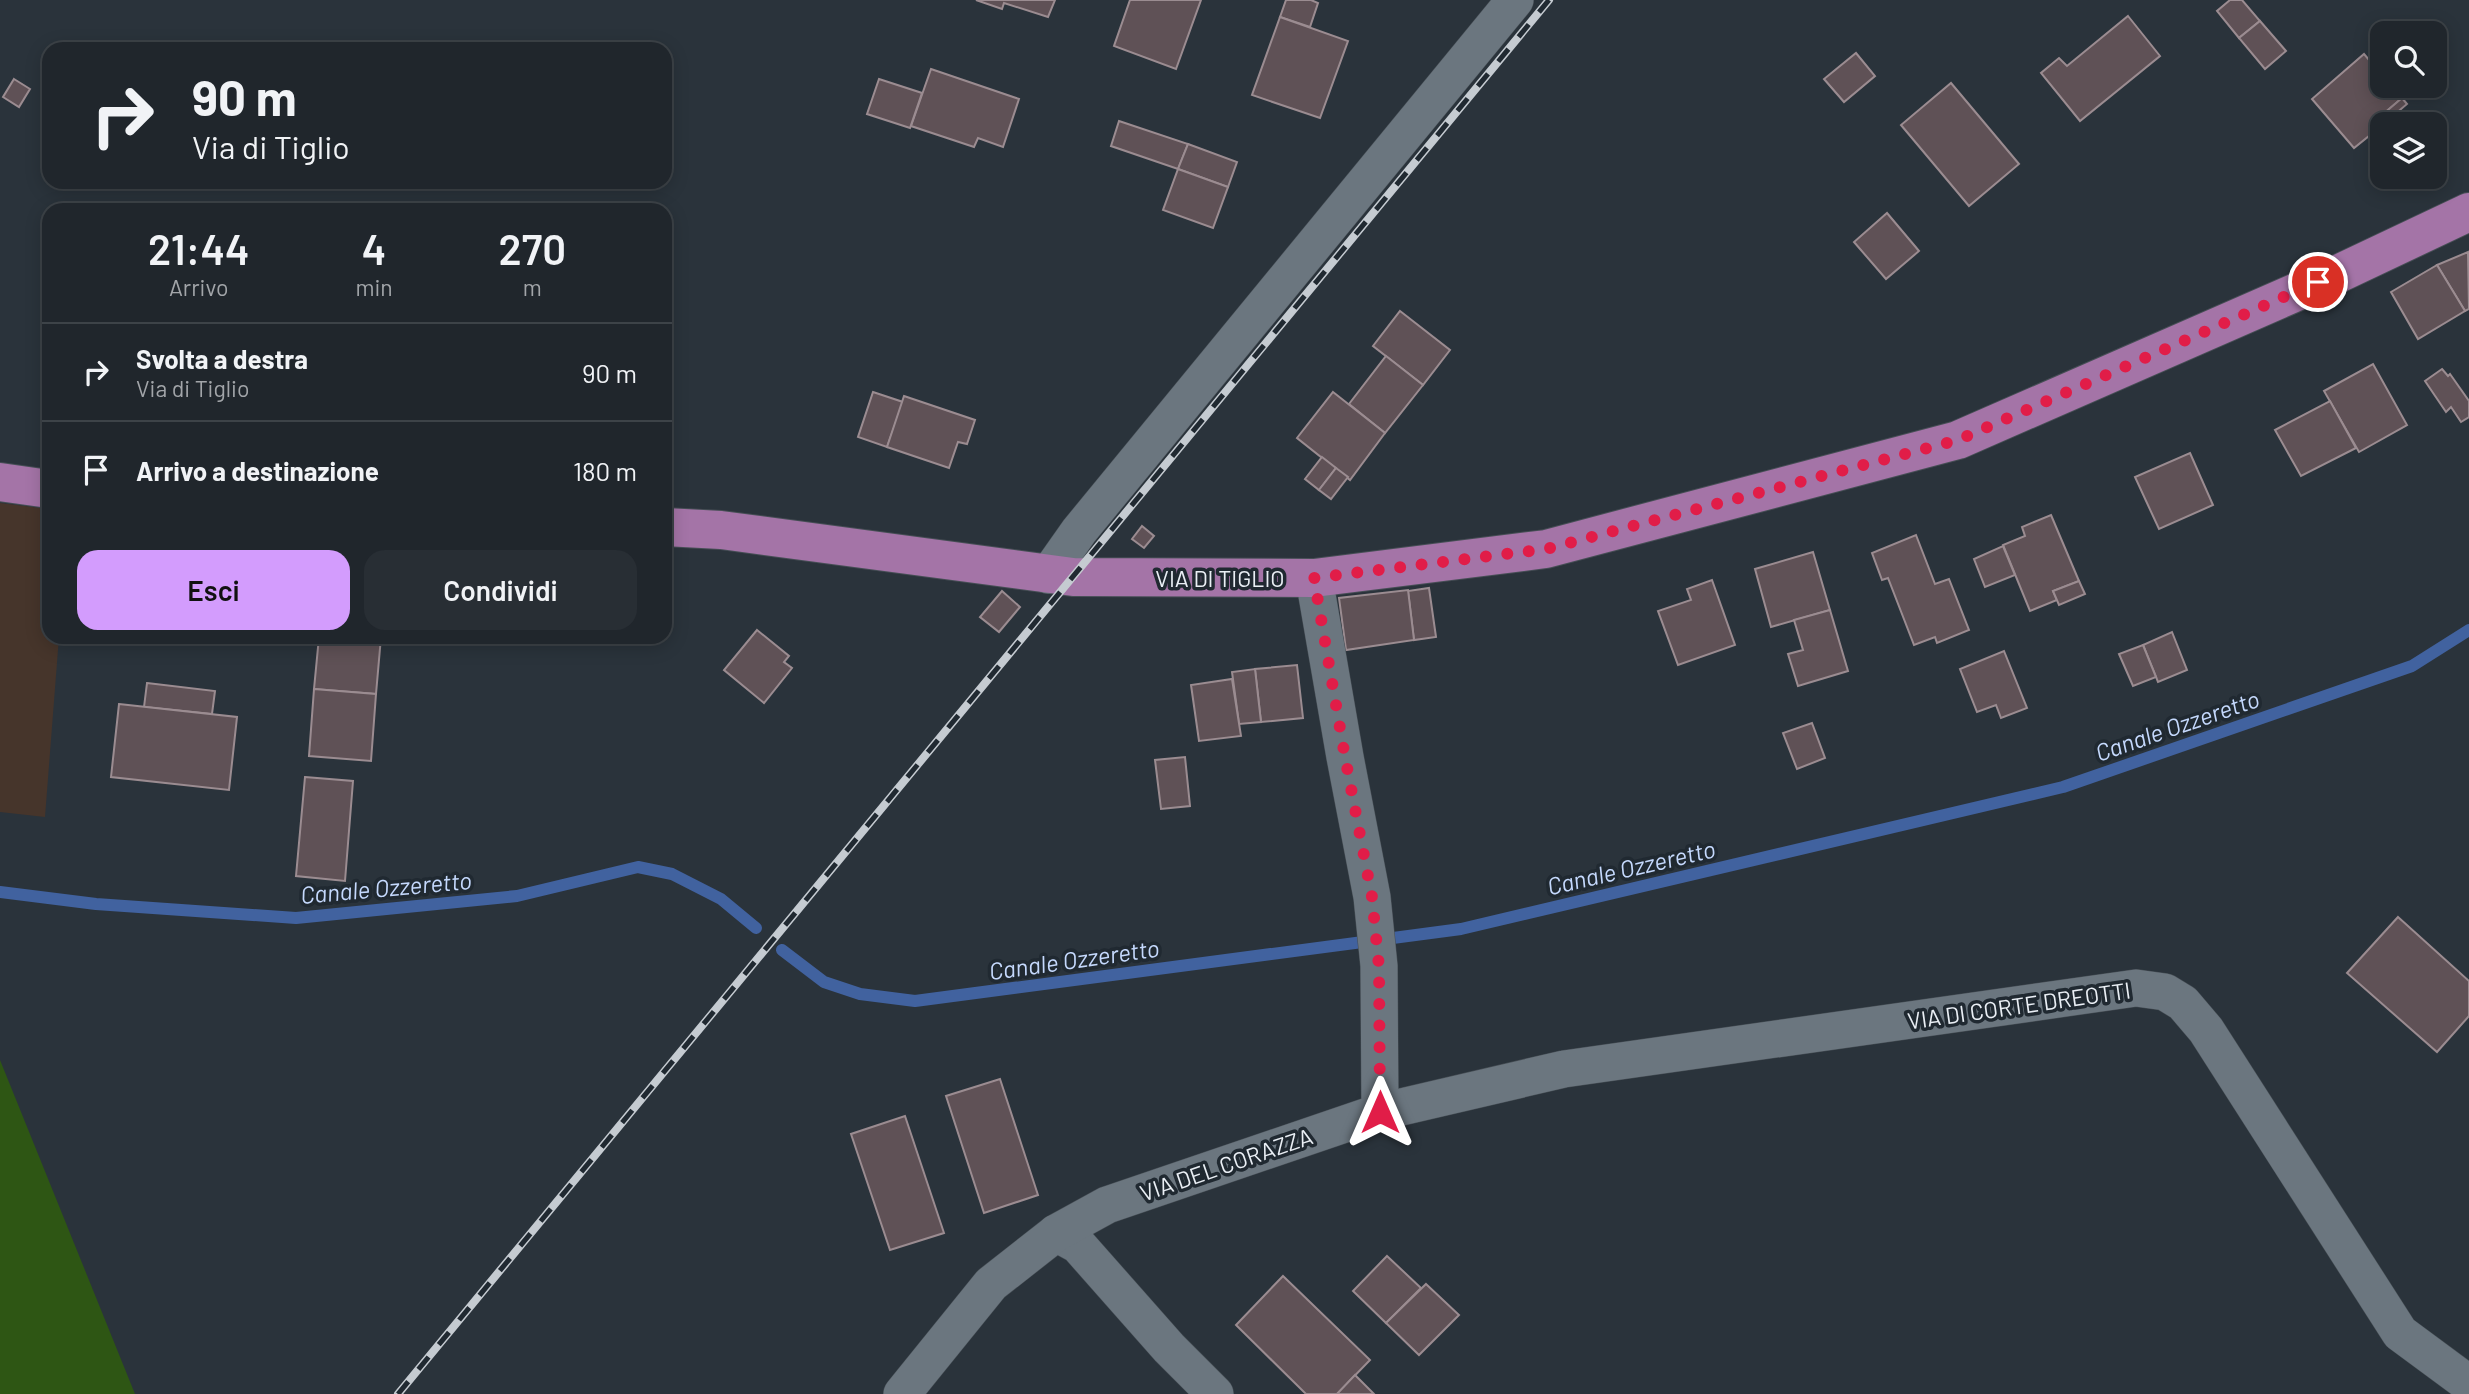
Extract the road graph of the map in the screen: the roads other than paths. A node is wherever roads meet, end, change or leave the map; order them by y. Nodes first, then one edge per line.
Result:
1 (1515, 0) edge
2 (2469, 212) edge
3 (0, 482) edge
4 (42, 488) edge
5 (672, 527) edge
6 (1048, 575) junction
7 (1314, 578) junction
8 (1380, 1112) junction
9 (1056, 1233) junction
10 (2469, 1384) edge
11 (902, 1394) edge
12 (1215, 1394) edge

1 - 6 street
2 - 7 main road, VIA DI TIGLIO
3 - 4 main road
5 - 6 main road, VIA DI TIGLIO
6 - 7 main road, VIA DI TIGLIO
7 - 8 street
8 - 9 street, VIA DEL CORAZZA
8 - 10 street, VIA DI CORTE DREOTTI
9 - 11 street, VIA DEL CORAZZA
9 - 12 street

